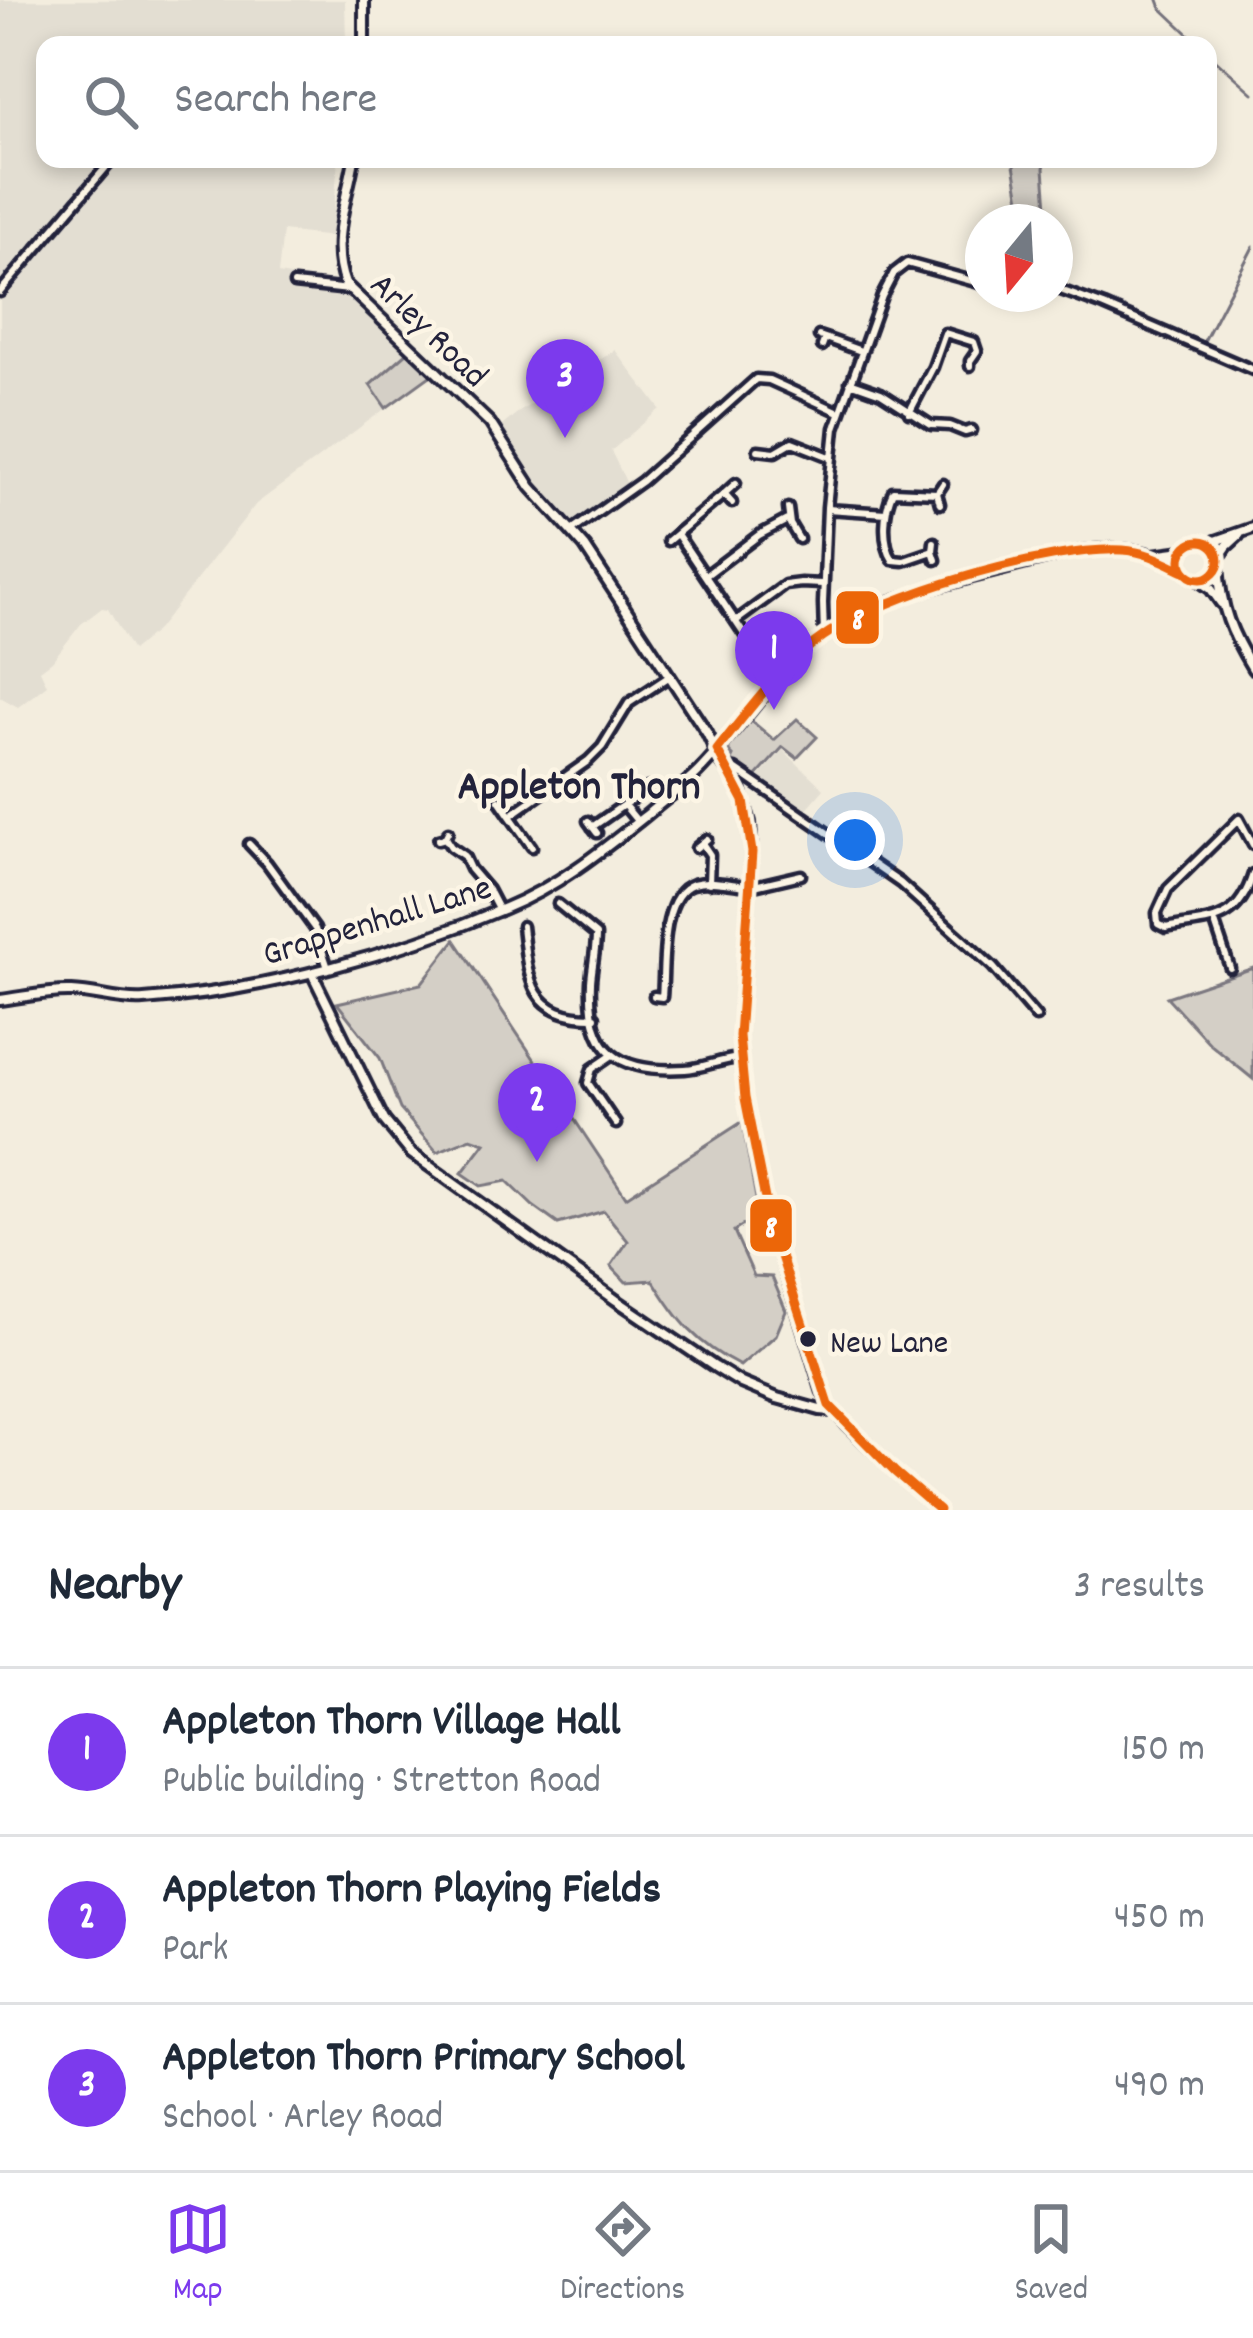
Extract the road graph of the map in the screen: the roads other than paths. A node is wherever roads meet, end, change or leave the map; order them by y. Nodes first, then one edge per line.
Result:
1 (364, 0) edge
2 (364, 36) edge
3 (105, 168) edge
4 (352, 168) edge
5 (965, 279) edge
6 (294, 284) dead end
7 (349, 290) junction
8 (0, 292) edge
9 (1073, 295) edge
10 (822, 340) dead end
11 (861, 351) junction
12 (970, 366) dead end
13 (1253, 370) edge
14 (849, 382) junction
15 (838, 412) junction
16 (910, 413) junction
17 (973, 430) dead end
18 (758, 450) dead end
19 (830, 458) junction
20 (736, 483) dead end
21 (943, 484) dead end
22 (937, 493) junction
23 (724, 494) junction
24 (731, 503) dead end
25 (940, 504) dead end
26 (788, 508) dead end
27 (827, 508) junction
28 (886, 512) junction
29 (789, 518) junction
30 (1249, 529) edge
31 (572, 530) junction
32 (677, 533) junction
33 (799, 538) dead end
34 (668, 541) dead end
35 (1208, 544) junction
36 (934, 551) dead end
37 (1183, 551) junction
38 (1152, 555) junction
39 (1218, 562) junction
40 (1184, 571) junction
41 (705, 576) junction
42 (1196, 579) junction
43 (824, 584) junction
44 (1222, 604) junction
45 (736, 621) junction
46 (824, 636) junction
47 (746, 637) dead end
48 (1253, 670) edge
49 (670, 676) junction
50 (717, 750) junction
51 (728, 770) junction
52 (647, 788) dead end
53 (499, 800) dead end
54 (624, 805) junction
55 (510, 816) junction
56 (638, 822) junction
57 (592, 827) dead end
58 (444, 836) dead end
59 (249, 844) dead end
60 (702, 844) dead end
61 (1253, 844) edge
62 (532, 847) dead end
63 (1253, 874) edge
64 (801, 875) dead end
65 (709, 883) junction
66 (750, 887) junction
67 (1251, 889) edge
68 (558, 904) dead end
69 (499, 911) junction
70 (1214, 920) junction
71 (522, 924) dead end
72 (328, 968) junction
73 (1230, 968) dead end
74 (311, 972) junction
75 (654, 996) dead end
76 (0, 1000) edge
77 (595, 1017) junction
78 (1036, 1017) dead end
79 (611, 1055) junction
80 (741, 1058) junction
81 (614, 1128) dead end
82 (833, 1411) junction
83 (939, 1510) edge

1 - 2 street
3 - 8 street
4 - 7 street, Arley Road
5 - 11 street
6 - 7 street
7 - 31 street, Arley Road
9 - 13 street
10 - 11 street
11 - 14 street
12 - 16 street
14 - 15 street
14 - 16 street
15 - 19 street
15 - 31 street
16 - 17 street
18 - 19 street
19 - 27 street
20 - 23 street
21 - 22 street
22 - 25 street
22 - 28 street
23 - 24 street
23 - 32 street
26 - 29 street
27 - 28 street
27 - 43 street
28 - 36 street
29 - 33 street
29 - 41 street
30 - 35 street
30 - 39 street
31 - 49 street, Arley Road
32 - 34 street
32 - 41 street
35 - 37 street
35 - 39 street
37 - 38 street
37 - 40 street
38 - 40 street
38 - 46 street, Grappenhall Lane
39 - 42 street
39 - 44 street
40 - 42 street
41 - 45 street
42 - 44 street
43 - 45 street
43 - 46 street
44 - 48 street
45 - 47 street
46 - 50 street, Grappenhall Lane
49 - 50 street, Arley Road
49 - 55 street
50 - 51 street, Arley Road
50 - 56 street, Grappenhall Lane
51 - 66 street, Arley Road
51 - 78 street
52 - 54 street
53 - 55 street
54 - 56 street
54 - 57 street
55 - 62 street
56 - 69 street, Grappenhall Lane
58 - 69 street
59 - 72 street
60 - 65 street
61 - 70 street
63 - 67 street
64 - 66 street
65 - 66 street
65 - 75 street
66 - 80 street, Arley Road
67 - 70 street
68 - 77 street
69 - 72 street, Grappenhall Lane
70 - 73 street
71 - 77 street
72 - 74 street, Grappenhall Lane
74 - 76 street, Grappenhall Lane
74 - 82 street
77 - 79 street
79 - 80 street
79 - 81 street
80 - 82 street, Arley Road
82 - 83 street

